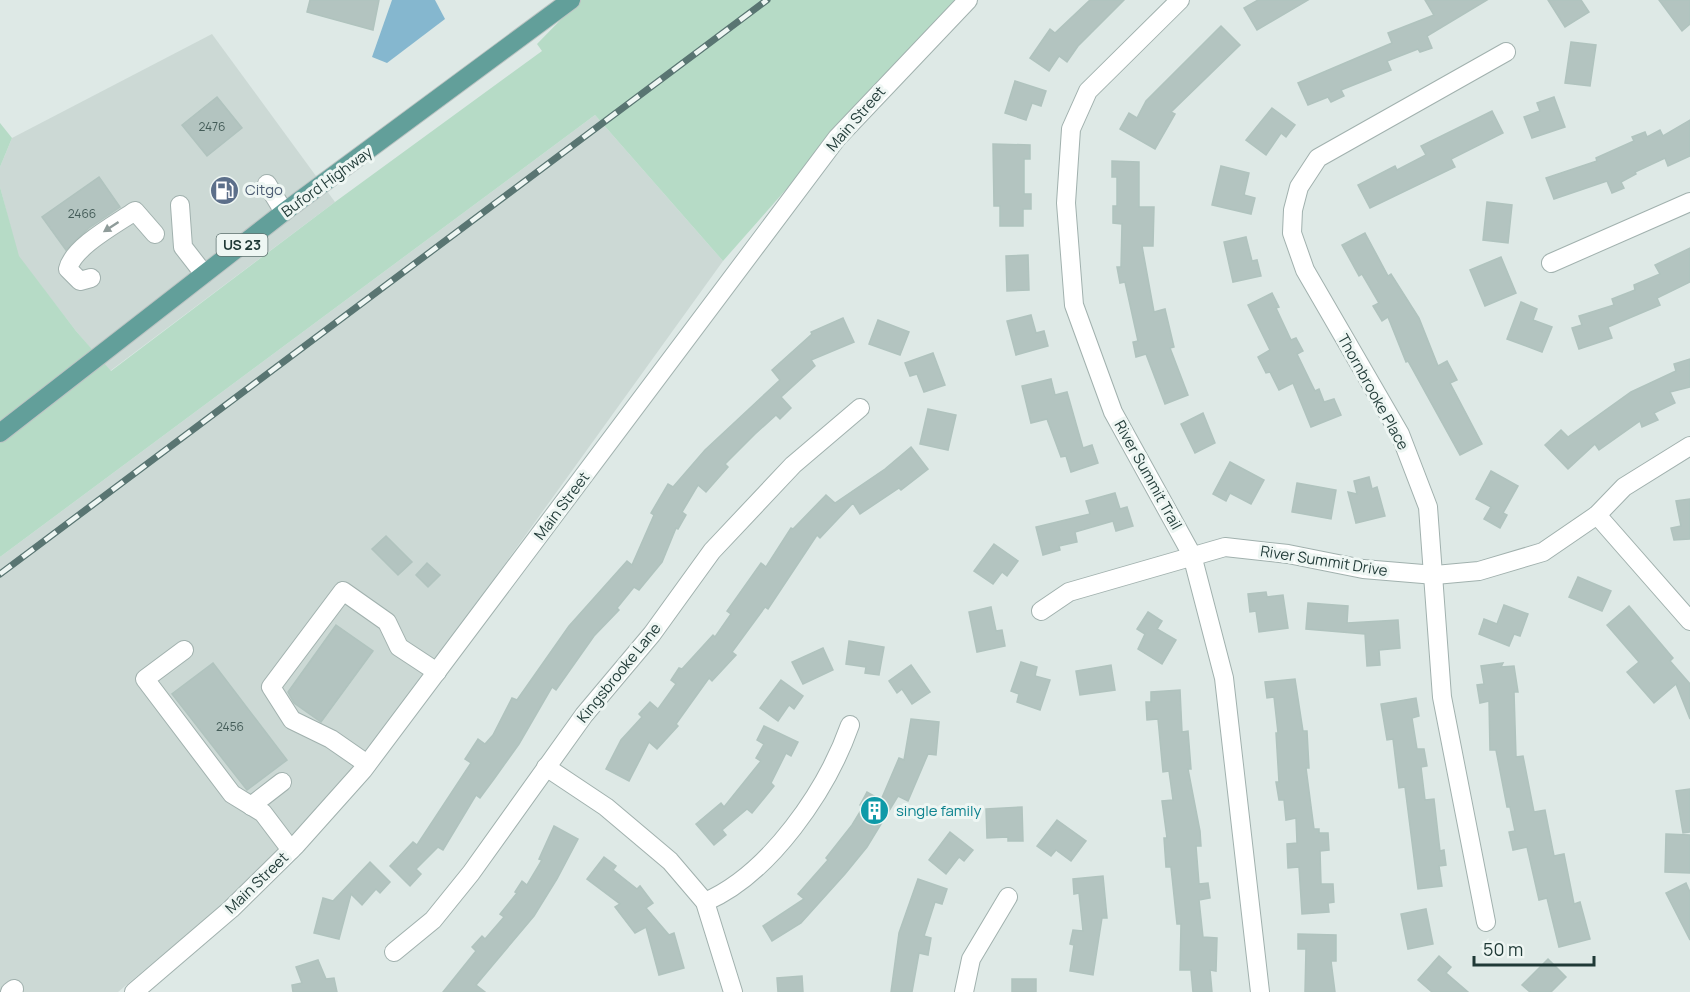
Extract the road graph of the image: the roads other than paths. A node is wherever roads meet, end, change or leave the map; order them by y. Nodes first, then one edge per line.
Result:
1 (571, 0) edge
2 (968, 0) edge
3 (1180, 0) edge
4 (1506, 52) dead end
5 (267, 184) dead end
6 (1690, 202) edge
7 (180, 205) dead end
8 (284, 212) junction
9 (183, 247) junction
10 (1551, 263) dead end
11 (204, 274) junction
12 (91, 278) dead end
13 (860, 408) dead end
14 (0, 433) edge
15 (1690, 446) edge
16 (1596, 515) junction
17 (1192, 555) junction
18 (1435, 575) junction
19 (1041, 611) dead end
20 (1690, 621) edge
21 (184, 650) dead end
22 (437, 672) junction
23 (850, 725) dead end
24 (367, 764) junction
25 (546, 767) junction
26 (282, 782) dead end
27 (251, 806) junction
28 (291, 850) junction
29 (1008, 897) dead end
30 (705, 902) junction
31 (1486, 922) dead end
32 (394, 952) dead end
33 (134, 992) edge
34 (733, 992) edge
35 (964, 992) edge
36 (1260, 992) edge

1 - 8 main road, Buford Highway / US 23
2 - 22 street, Main Street
3 - 17 street, River Summit Trail
4 - 18 street, Thornbrooke Place
5 - 8 street
6 - 10 street
7 - 9 street
8 - 11 main road, Buford Highway / US 23
9 - 11 street
9 -> 12 street
11 - 14 main road, Buford Highway / US 23
13 - 25 street, Kingsbrooke Lane
15 - 16 street, River Summit Drive
16 - 18 street, River Summit Drive
16 - 20 street
17 - 18 street, River Summit Drive
17 - 19 street, River Summit Drive
17 - 36 street, River Summit Trail
18 - 31 street, Thornbrooke Place
21 - 27 street
22 - 24 street, Main Street
22 - 24 street
23 - 30 street
24 - 28 street, Main Street
25 - 30 street
25 - 32 street, Kingsbrooke Lane
26 - 27 street
27 - 28 street
28 - 33 street, Main Street
29 - 35 street
30 - 34 street

